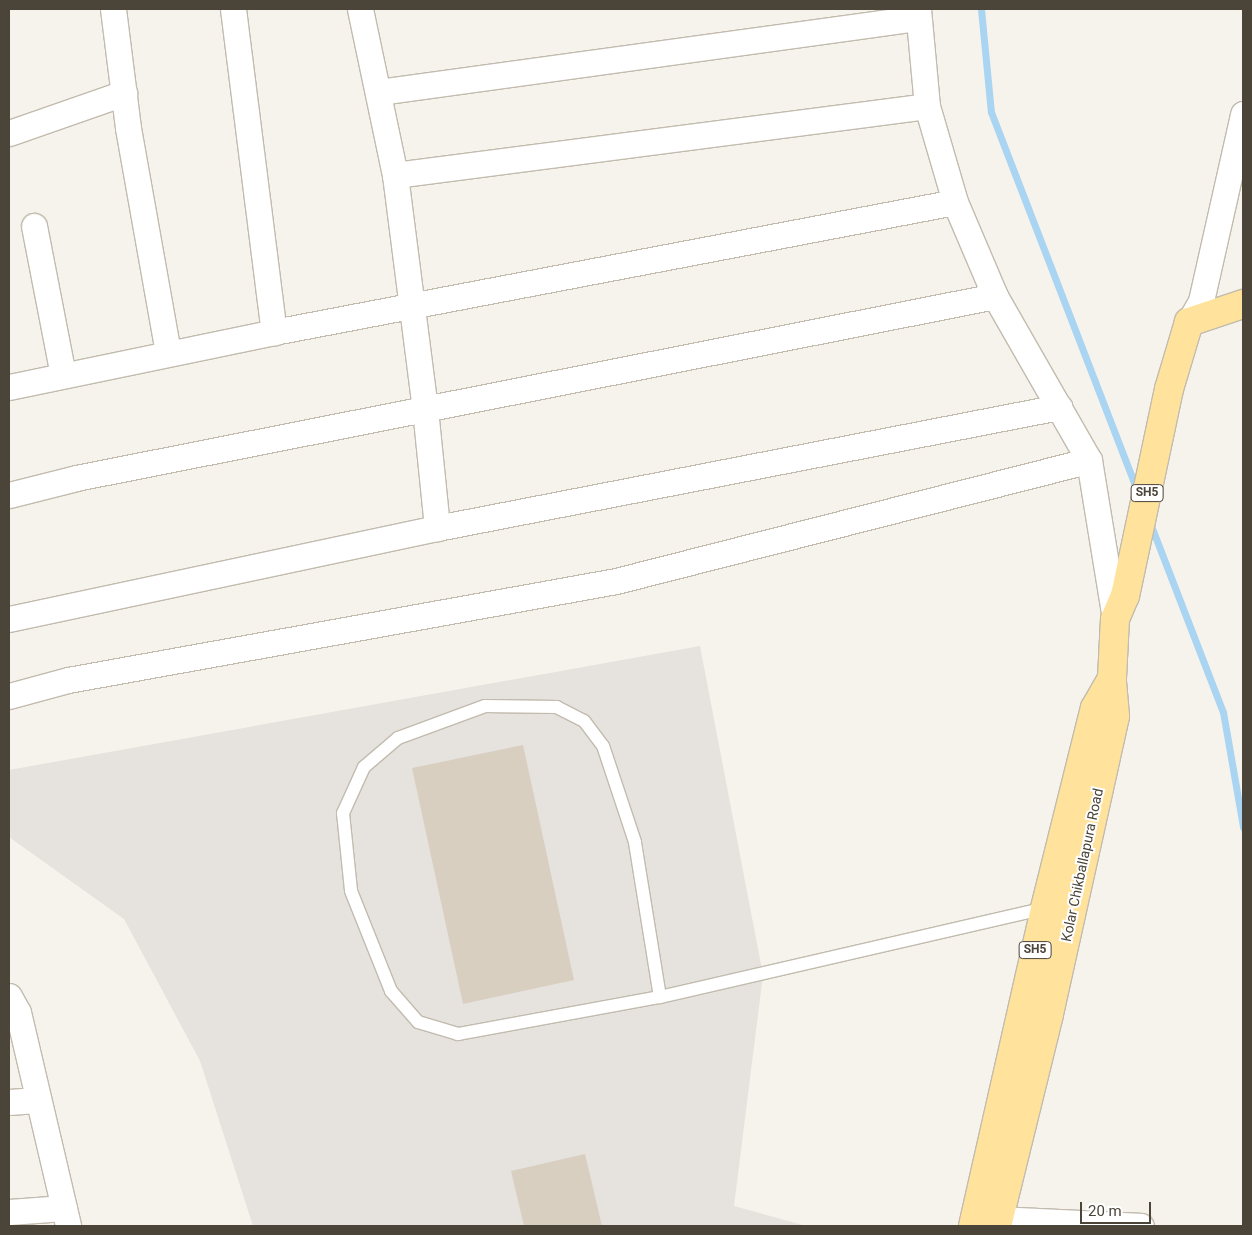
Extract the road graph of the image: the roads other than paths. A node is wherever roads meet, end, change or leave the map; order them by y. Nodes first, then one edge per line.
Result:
1 (113, 9) edge
2 (233, 9) edge
3 (360, 9) edge
4 (918, 13) edge
5 (379, 92) junction
6 (124, 93) junction
7 (927, 106) junction
8 (1243, 114) edge
9 (9, 133) edge
10 (395, 175) junction
11 (955, 202) junction
12 (34, 226) dead end
13 (995, 296) junction
14 (1243, 304) edge
15 (412, 308) junction
16 (1188, 322) junction
17 (274, 332) junction
18 (168, 353) junction
19 (63, 375) junction
20 (9, 387) edge
21 (1059, 407) junction
22 (425, 409) junction
23 (1089, 460) junction
24 (9, 495) edge
25 (437, 528) junction
26 (1120, 607) junction
27 (9, 619) edge
28 (1112, 678) junction
29 (9, 696) edge
30 (1045, 908) junction
31 (9, 996) edge
32 (660, 997) junction
33 (37, 1100) junction
34 (9, 1102) edge
35 (9, 1212) edge
36 (66, 1217) edge
37 (989, 1224) edge
38 (1141, 1226) edge

1 - 6 street
2 - 17 street
3 - 5 street
4 - 5 street
4 - 7 street
5 - 10 street
6 - 9 street
6 - 18 street
7 - 10 street
7 - 11 street
8 - 16 street
10 - 15 street
11 - 13 street
11 - 15 street
12 - 19 street
13 - 21 street
13 - 22 street
14 - 16 main road
15 - 17 street
15 - 22 street
16 - 26 main road, SH5
17 - 18 street
18 - 19 street
19 - 20 street
21 - 23 street
21 - 25 street
22 - 24 street
22 - 25 street
23 - 26 street
23 - 29 street
25 - 27 street
26 - 28 main road, SH5
28 - 30 main road, SH5
28 - 37 main road, Kolar Chikballapura Road / SH5
30 - 32 lane
30 - 37 main road, SH5
31 - 33 street
32 - 32 lane
33 - 34 street
33 - 36 street
35 - 36 street
37 - 38 street

